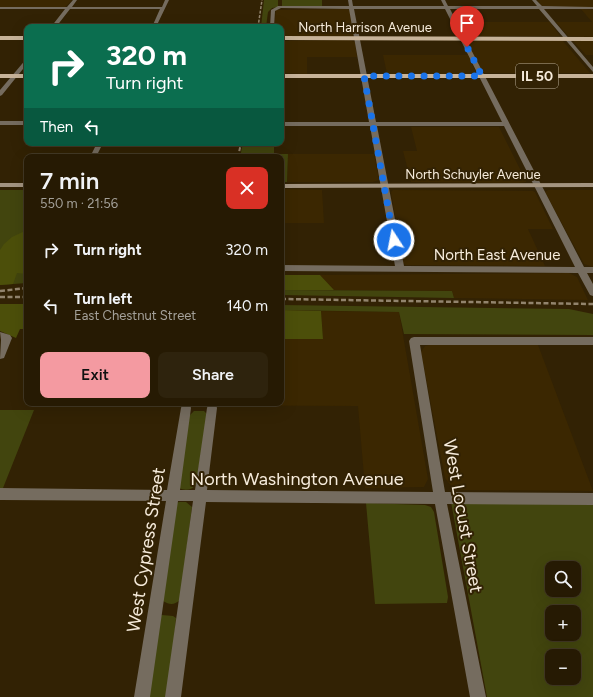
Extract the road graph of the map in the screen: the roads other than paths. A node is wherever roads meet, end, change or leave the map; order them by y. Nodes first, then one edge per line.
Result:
1 (75, 0) edge
2 (167, 0) edge
3 (350, 0) edge
4 (443, 0) edge
5 (534, 0) edge
6 (0, 8) edge
7 (69, 8) junction
8 (163, 8) junction
9 (352, 8) junction
10 (447, 8) junction
11 (541, 8) junction
12 (593, 8) edge
13 (56, 24) edge
14 (155, 24) edge
15 (272, 24) edge
16 (0, 38) edge
17 (24, 38) edge
18 (284, 38) edge
19 (358, 38) junction
20 (463, 39) junction
21 (566, 39) junction
22 (593, 39) edge
23 (24, 64) edge
24 (593, 70) edge
25 (0, 76) edge
26 (14, 76) junction
27 (24, 76) edge
28 (284, 76) edge
29 (364, 76) junction
30 (482, 76) junction
31 (593, 76) edge
32 (0, 94) edge
33 (0, 123) edge
34 (24, 123) edge
35 (284, 124) edge
36 (373, 124) junction
37 (507, 124) junction
38 (0, 185) edge
39 (24, 185) edge
40 (538, 185) junction
41 (593, 185) edge
42 (284, 186) edge
43 (385, 186) junction
44 (284, 268) edge
45 (400, 269) junction
46 (581, 270) junction
47 (593, 270) edge
48 (593, 293) edge
49 (3, 337) edge
50 (593, 341) edge
51 (0, 355) edge
52 (186, 408) dead end
53 (212, 408) dead end
54 (0, 494) edge
55 (173, 496) junction
56 (200, 496) junction
57 (440, 497) junction
58 (593, 499) edge
59 (142, 697) edge
60 (173, 697) edge
61 (478, 697) edge

1 - 7 street
2 - 8 street
3 - 9 street
4 - 10 street
5 - 11 street
6 - 7 street
7 - 8 street
7 - 13 street
8 - 14 street
9 - 10 street
9 - 15 street
9 - 19 street
10 - 11 street
10 - 20 street
11 - 12 street
11 - 21 street
16 - 17 main road
18 - 19 main road, North Harrison Avenue
19 - 20 main road, North Harrison Avenue
19 - 29 street
20 - 21 main road, North Harrison Avenue
20 - 30 street
21 - 22 main road, North Harrison Avenue
21 - 24 street
23 - 26 street
25 - 26 main road
26 - 27 main road
26 - 32 street
28 - 29 main road, IL 50
29 - 30 main road, IL 50
29 - 36 street
30 - 31 main road, IL 50
30 - 37 street
33 - 34 street
35 - 36 street
36 - 37 street
36 - 43 street
37 - 40 street
38 - 39 street
40 - 41 street, North Schuyler Avenue
40 - 43 street, North Schuyler Avenue
40 - 46 street
42 - 43 street, North Schuyler Avenue
43 - 45 street
44 - 45 street, North East Avenue
45 - 46 street, North East Avenue
46 - 47 street, North East Avenue
46 - 48 street
49 - 51 street
50 - 57 street, West Locust Street
52 - 55 street, West Cypress Street
53 - 56 street
54 - 55 street, North Washington Avenue
55 - 56 street, North Washington Avenue
55 - 59 street, West Cypress Street
56 - 57 street, North Washington Avenue
56 - 60 street
57 - 58 street, North Washington Avenue
57 - 61 street, West Locust Street

